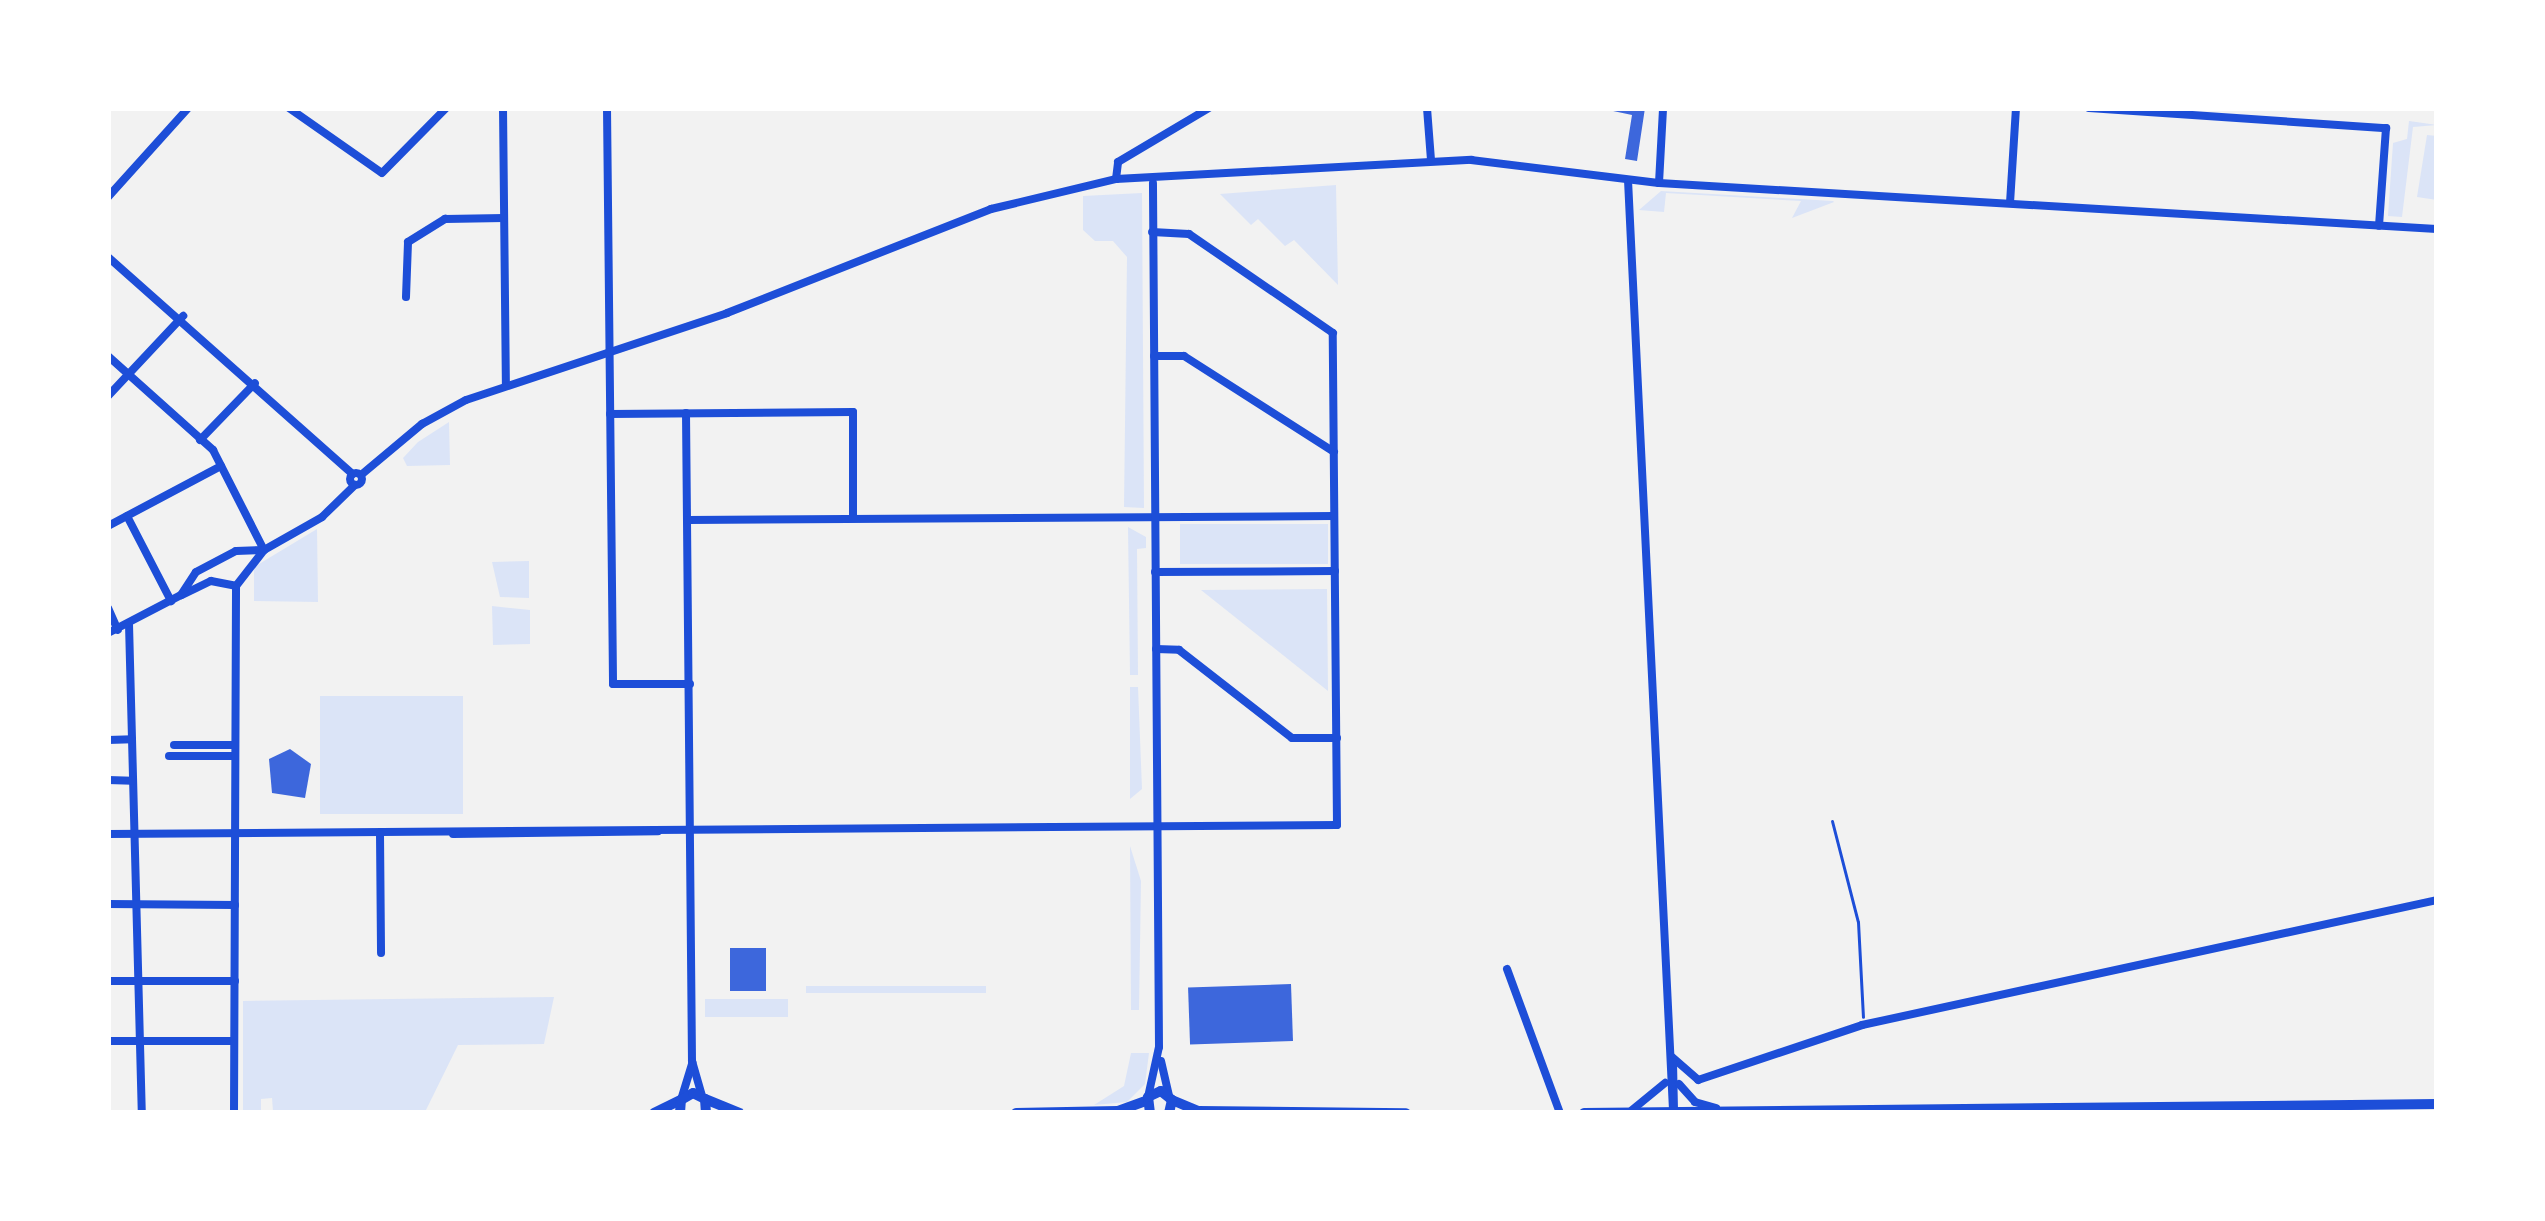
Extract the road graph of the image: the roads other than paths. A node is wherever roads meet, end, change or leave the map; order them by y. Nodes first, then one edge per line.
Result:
1 (188, 108) edge
2 (289, 108) edge
3 (446, 108) edge
4 (503, 108) edge
5 (608, 108) edge
6 (1209, 108) edge
7 (1427, 108) edge
8 (1663, 108) edge
9 (2016, 108) edge
10 (2089, 108) edge
11 (1431, 160) junction
12 (1116, 179) junction
13 (1628, 180) junction
14 (1153, 183) junction
15 (1659, 183) junction
16 (108, 197) edge
17 (2010, 203) junction
18 (504, 218) junction
19 (2379, 226) junction
20 (2437, 229) edge
21 (1152, 232) junction
22 (108, 256) edge
23 (406, 297) dead end
24 (182, 316) junction
25 (609, 348) junction
26 (108, 356) edge
27 (1154, 356) junction
28 (128, 374) junction
29 (255, 383) junction
30 (506, 385) junction
31 (108, 396) edge
32 (686, 412) junction
33 (610, 414) junction
34 (200, 440) junction
35 (1334, 453) junction
36 (221, 466) junction
37 (356, 478) junction
38 (127, 516) junction
39 (1334, 516) junction
40 (1155, 517) junction
41 (853, 518) junction
42 (687, 520) junction
43 (108, 526) edge
44 (264, 550) junction
45 (1335, 571) junction
46 (1155, 572) junction
47 (236, 586) junction
48 (176, 598) junction
49 (108, 608) edge
50 (129, 624) junction
51 (113, 632) edge
52 (1156, 649) junction
53 (690, 684) junction
54 (1337, 738) junction
55 (108, 740) edge
56 (132, 740) junction
57 (174, 746) dead end
58 (235, 751) junction
59 (169, 756) dead end
60 (108, 781) edge
61 (132, 781) junction
62 (1157, 827) junction
63 (690, 831) junction
64 (380, 834) junction
65 (108, 835) edge
66 (137, 835) junction
67 (235, 836) junction
68 (2437, 900) edge
69 (108, 904) edge
70 (139, 904) junction
71 (235, 905) junction
72 (381, 953) dead end
73 (1507, 969) dead end
74 (108, 981) edge
75 (140, 981) junction
76 (235, 981) junction
77 (108, 1041) edge
78 (141, 1041) junction
79 (234, 1041) junction
80 (1159, 1047) junction
81 (1671, 1055) junction
82 (692, 1061) junction
83 (1666, 1081) junction
84 (1679, 1084) junction
85 (705, 1103) edge
86 (1148, 1103) edge
87 (1170, 1103) edge
88 (2437, 1104) edge
89 (680, 1106) edge
90 (1736, 1111) edge
91 (1624, 1112) edge
92 (1674, 1112) edge
93 (142, 1113) edge
94 (234, 1113) edge
95 (654, 1113) edge
96 (739, 1113) edge
97 (1016, 1113) edge
98 (1406, 1113) edge
99 (1560, 1113) edge
100 (1584, 1113) edge

1 - 16 street
2 - 3 street
4 - 18 street
5 - 25 street
6 - 12 street
7 - 11 street
8 - 15 street
9 - 17 street
10 - 19 street
11 - 13 street
11 - 14 street
12 - 14 street
12 - 25 street
13 - 15 street
13 - 81 street
14 - 21 street
15 - 17 street
17 - 19 street
18 - 23 street
18 - 30 street
19 - 20 street
21 - 27 street
21 - 35 street
22 - 24 street
24 - 28 street
24 - 29 street
25 - 30 street
25 - 33 street
26 - 28 street
27 - 35 street
27 - 40 street
28 - 31 street
28 - 34 street
29 - 34 street
29 - 37 street
30 - 37 street
32 - 33 street
32 - 41 street
32 - 42 street
33 - 53 street
34 - 36 street
35 - 39 street
36 - 38 street
36 - 44 street
37 - 44 street
38 - 43 street
38 - 48 street
39 - 40 street
39 - 45 street
40 - 41 street
40 - 46 street
41 - 42 street
42 - 53 street
44 - 47 street
44 - 48 street
45 - 46 street
45 - 54 street
46 - 52 street
47 - 48 street
47 - 58 street
48 - 50 street
49 - 51 street
50 - 51 street
50 - 56 street
52 - 54 street
52 - 62 street
53 - 63 street
54 - 62 street
55 - 56 street
56 - 61 street
57 - 58 street
58 - 59 street
58 - 67 street
60 - 61 street
61 - 66 street
62 - 63 street
62 - 80 street
63 - 64 street
63 - 82 street
64 - 67 street
64 - 72 street
65 - 66 street
66 - 67 street
66 - 70 street
67 - 71 street
68 - 81 street
69 - 70 street
70 - 71 street
70 - 75 street
71 - 76 street
73 - 99 street
74 - 75 street
75 - 76 street
75 - 78 street
76 - 79 street
77 - 78 street
78 - 79 street
78 - 93 street
79 - 94 street
80 - 86 street
80 - 87 street
81 - 83 street
81 - 84 street
82 - 85 street
82 - 89 street
83 - 91 street
83 - 92 street
84 - 90 street
84 - 92 street
85 - 89 main road
85 - 96 main road
86 - 87 main road
86 - 97 main road
87 - 98 main road
88 - 90 main road
89 - 95 main road
90 - 92 main road
91 - 92 main road
91 - 100 main road

